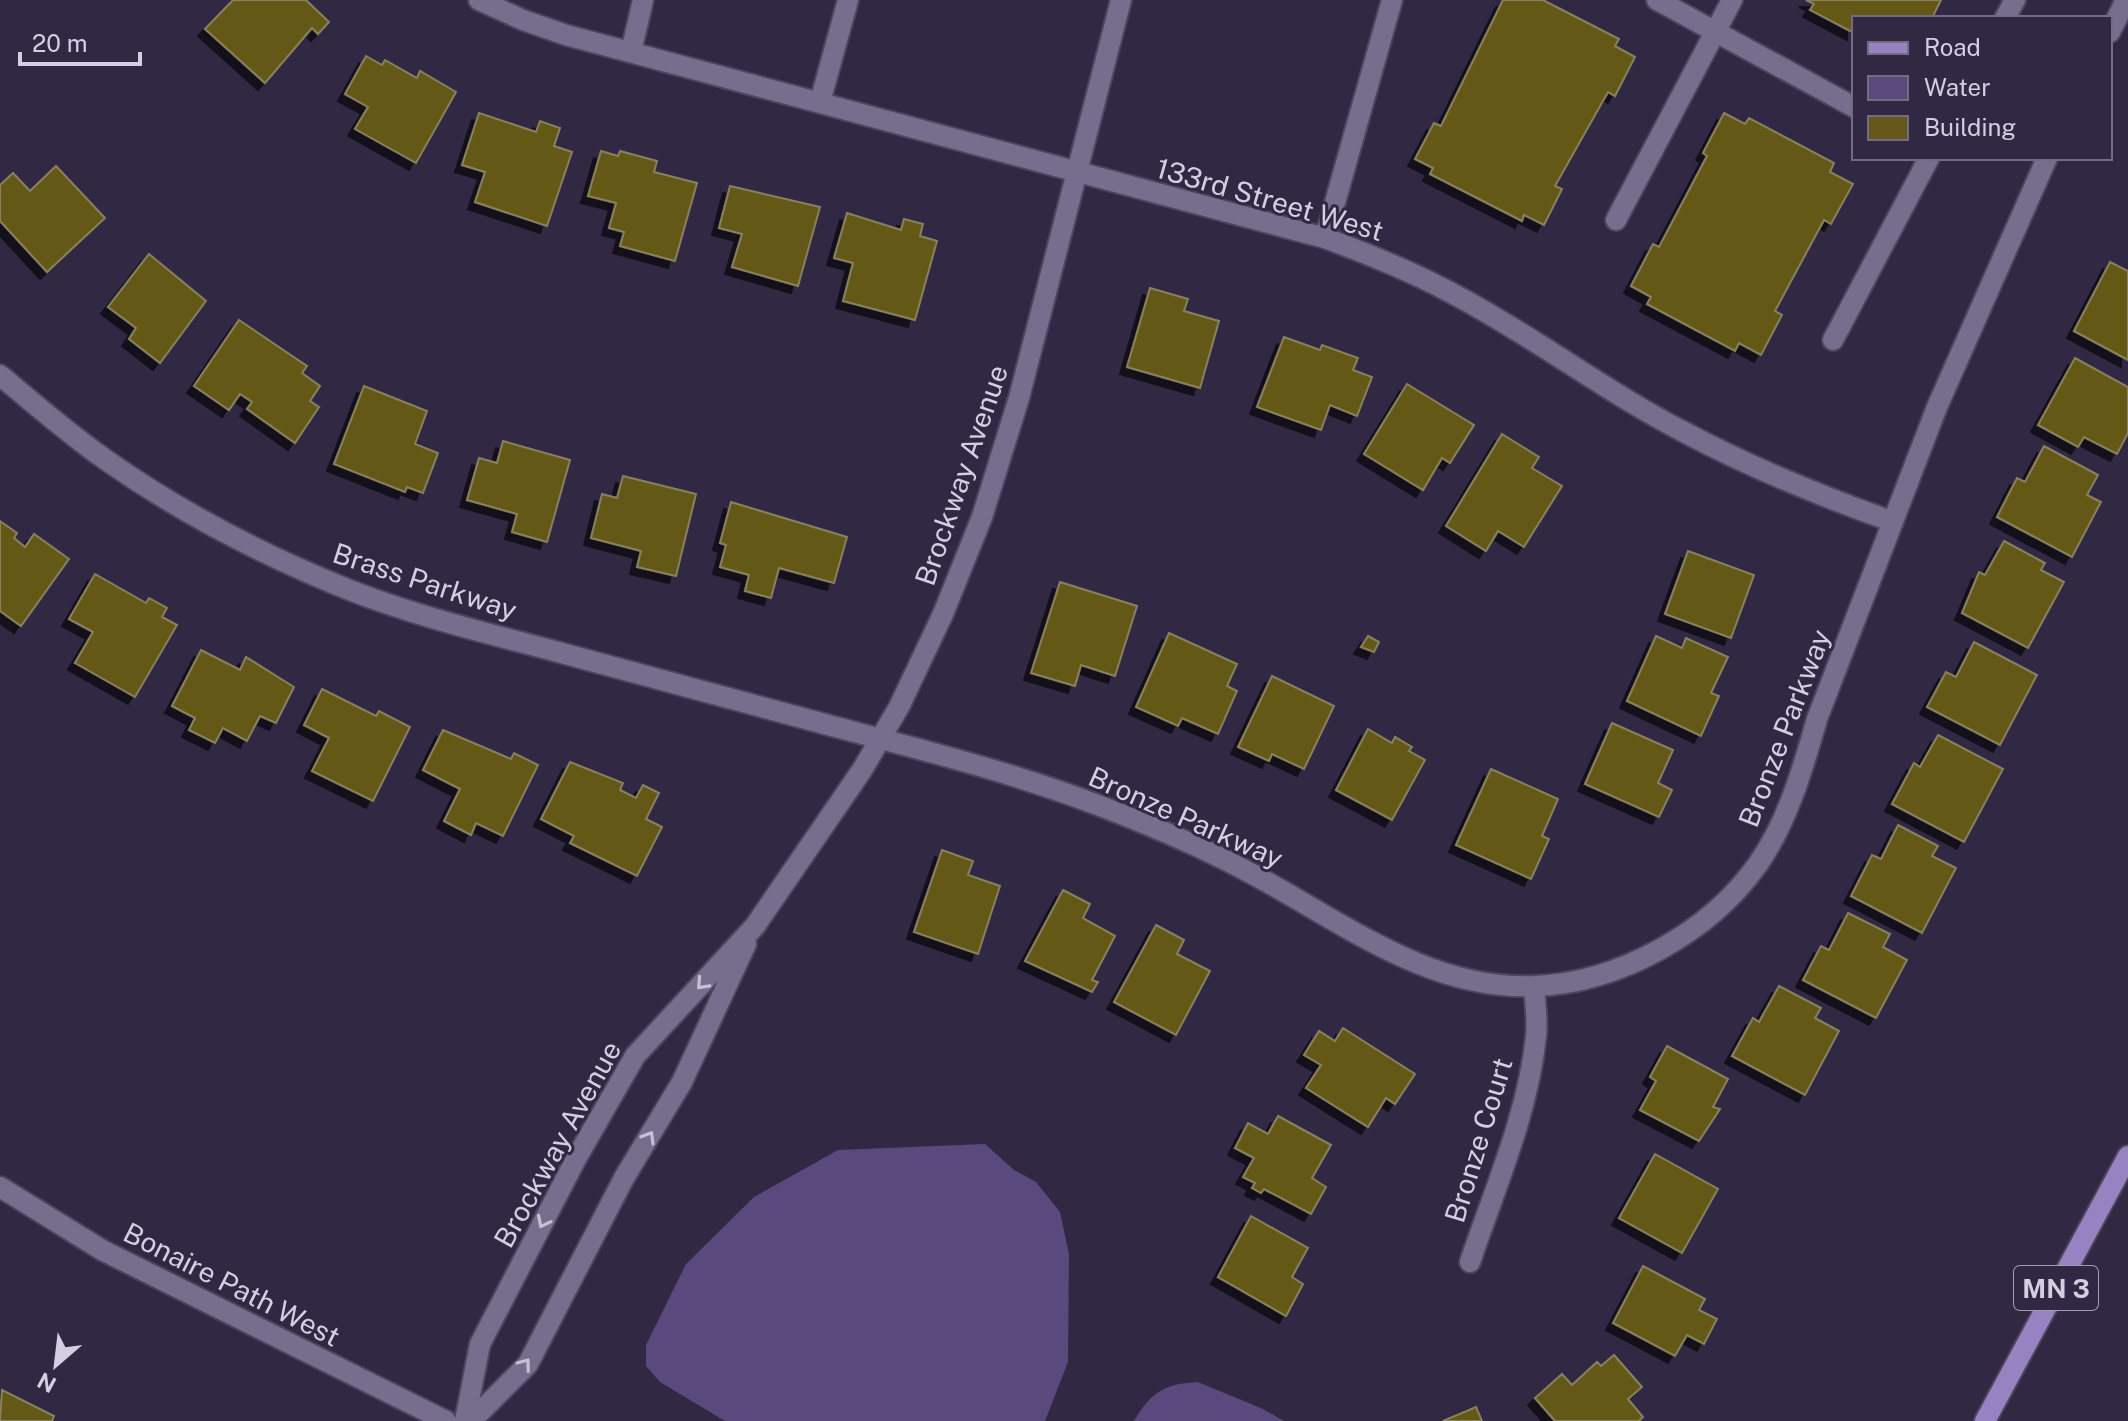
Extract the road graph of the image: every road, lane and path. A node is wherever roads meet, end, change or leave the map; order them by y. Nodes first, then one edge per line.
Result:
1 (479, 0) edge
2 (643, 0) edge
3 (848, 0) edge
4 (1121, 0) edge
5 (1392, 0) edge
6 (1657, 0) edge
7 (1732, 0) edge
8 (2126, 0) edge
9 (2112, 28) edge
10 (1716, 31) junction
11 (631, 52) junction
12 (820, 102) junction
13 (1852, 106) edge
14 (1928, 160) edge
15 (2046, 160) edge
16 (1077, 173) junction
17 (1616, 220) dead end
18 (1325, 238) junction
19 (1833, 340) dead end
20 (0, 375) edge
21 (1891, 521) junction
22 (879, 738) junction
23 (755, 926) junction
24 (1534, 987) junction
25 (2128, 1156) edge
26 (0, 1187) edge
27 (1470, 1262) dead end
28 (446, 1421) edge
29 (465, 1421) edge
30 (471, 1421) edge
31 (1985, 1421) edge

1 - 11 street, 133rd Street West
2 - 11 street
3 - 12 street
4 - 16 street, Brockway Avenue
5 - 18 street
6 - 10 street
7 - 10 street
8 - 9 street
10 - 13 street
10 - 17 street
11 - 12 street, 133rd Street West
12 - 16 street, 133rd Street West
14 - 19 street
15 - 21 street, Bronze Parkway
16 - 18 street, 133rd Street West
16 - 22 street, Brockway Avenue
18 - 21 street, 133rd Street West
20 - 22 street, Brass Parkway
21 - 24 street, Bronze Parkway
22 - 23 street, Brockway Avenue
22 - 24 street, Bronze Parkway
23 -> 29 street, Brockway Avenue
30 -> 23 street, Brockway Avenue
24 - 27 street, Bronze Court
25 - 31 main road, MN 3
26 - 28 street, Bonaire Path West

